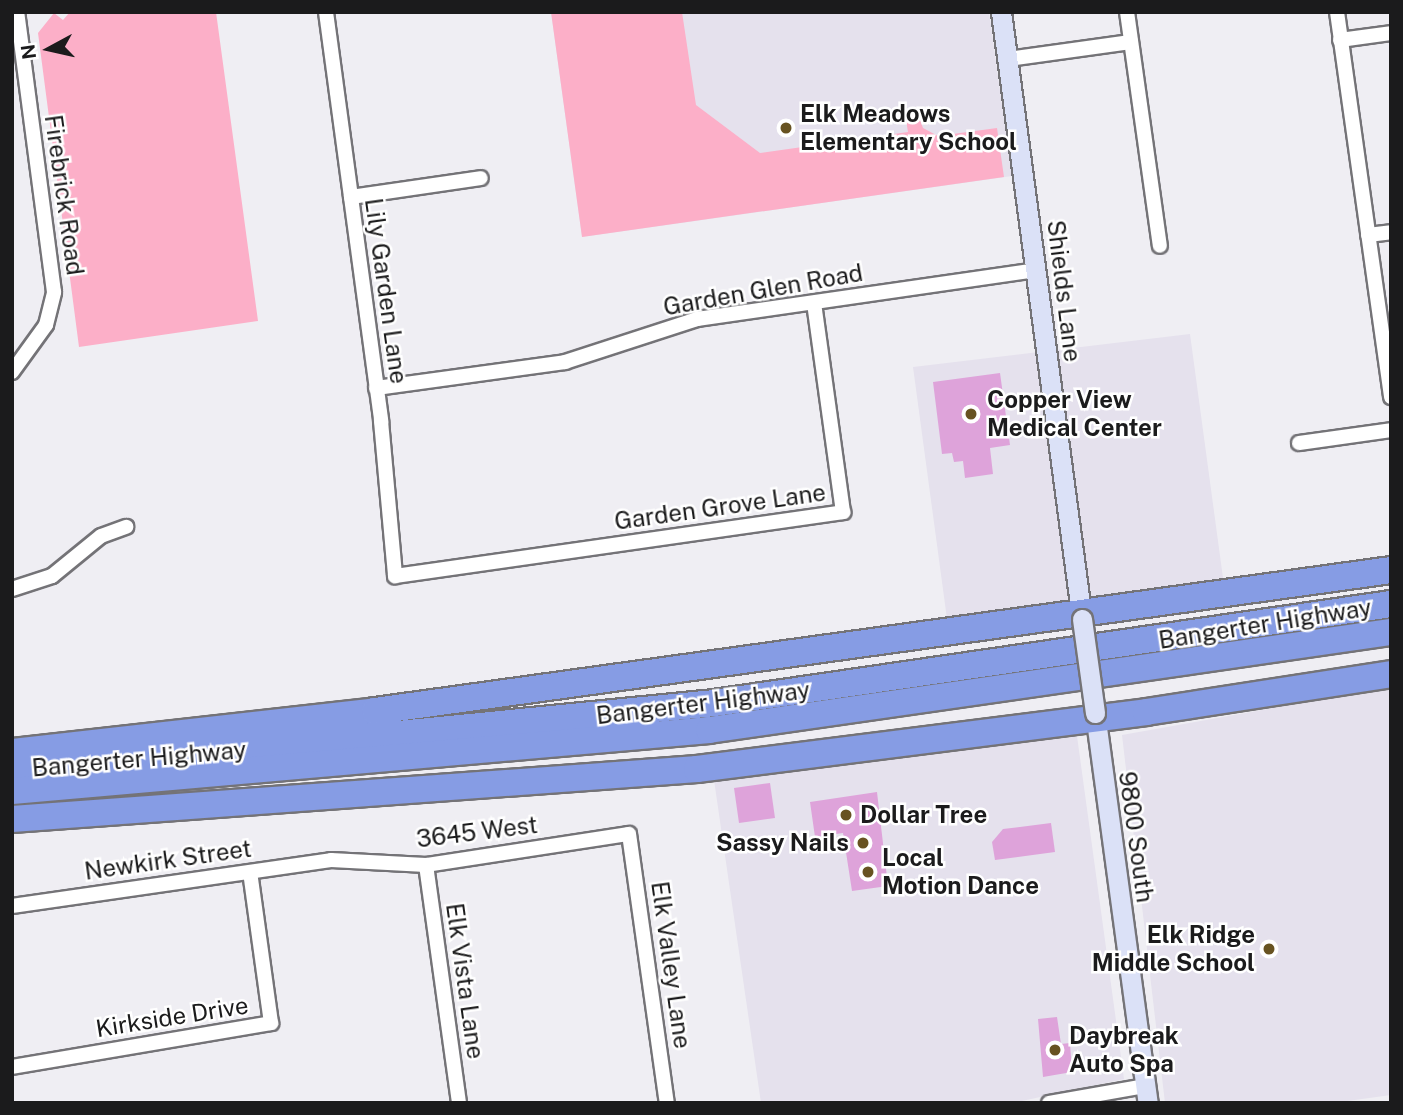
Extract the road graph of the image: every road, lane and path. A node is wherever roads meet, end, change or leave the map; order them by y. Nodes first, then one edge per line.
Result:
1 (17, 12) edge
2 (326, 12) edge
3 (1001, 12) edge
4 (1127, 12) edge
5 (1336, 12) edge
6 (1391, 33) edge
7 (1340, 40) junction
8 (1131, 42) junction
9 (1008, 59) junction
10 (28, 96) junction
11 (12, 98) edge
12 (481, 178) dead end
13 (351, 197) junction
14 (1391, 232) edge
15 (1368, 235) junction
16 (1160, 246) dead end
17 (1037, 270) junction
18 (814, 303) junction
19 (12, 372) edge
20 (376, 388) junction
21 (1391, 397) edge
22 (1391, 430) edge
23 (1299, 443) dead end
24 (126, 527) dead end
25 (1391, 570) edge
26 (395, 576) joint
27 (12, 589) edge
28 (1391, 604) edge
29 (1082, 616) junction
30 (1391, 632) edge
31 (1391, 674) edge
32 (1095, 715) junction
33 (12, 752) edge
34 (12, 772) edge
35 (12, 791) edge
36 (12, 819) edge
37 (629, 834) joint
38 (331, 860) joint
39 (426, 865) junction
40 (250, 872) junction
41 (12, 906) edge
42 (12, 1067) edge
43 (1146, 1094) edge
44 (459, 1103) edge
45 (667, 1103) edge
46 (1049, 1103) edge

1 - 10 street, Firebrick Road
2 - 13 street, Lily Garden Lane
3 - 9 main road, Shields Lane
4 - 8 street
5 - 7 street
6 - 7 street
7 - 15 street
8 - 9 street
8 - 16 street
9 - 17 main road, Shields Lane
10 - 11 street
10 - 19 street, Firebrick Road
12 - 13 street
13 - 20 street, Lily Garden Lane
14 - 15 street
15 - 21 street
17 - 18 street, Garden Glen Road
17 - 29 main road, Shields Lane
18 - 20 street, Garden Glen Road
18 - 26 street, Garden Grove Lane
20 - 26 street, Lily Garden Lane
22 - 23 street
24 - 27 street
25 - 29 highway
28 - 34 highway, Bangerter Highway
29 - 32 main road, 9800 South, bridge
29 - 33 highway
30 - 35 highway, Bangerter Highway
31 - 32 highway
32 - 36 highway
32 - 43 main road, 9800 South
37 - 39 street, 3645 West
37 - 45 street, Elk Valley Lane
38 - 39 street, 3645 West
38 - 40 street, Newkirk Street
39 - 44 street, Elk Vista Lane
40 - 41 street, Newkirk Street
40 - 42 street, Kirkside Drive
43 - 46 street

